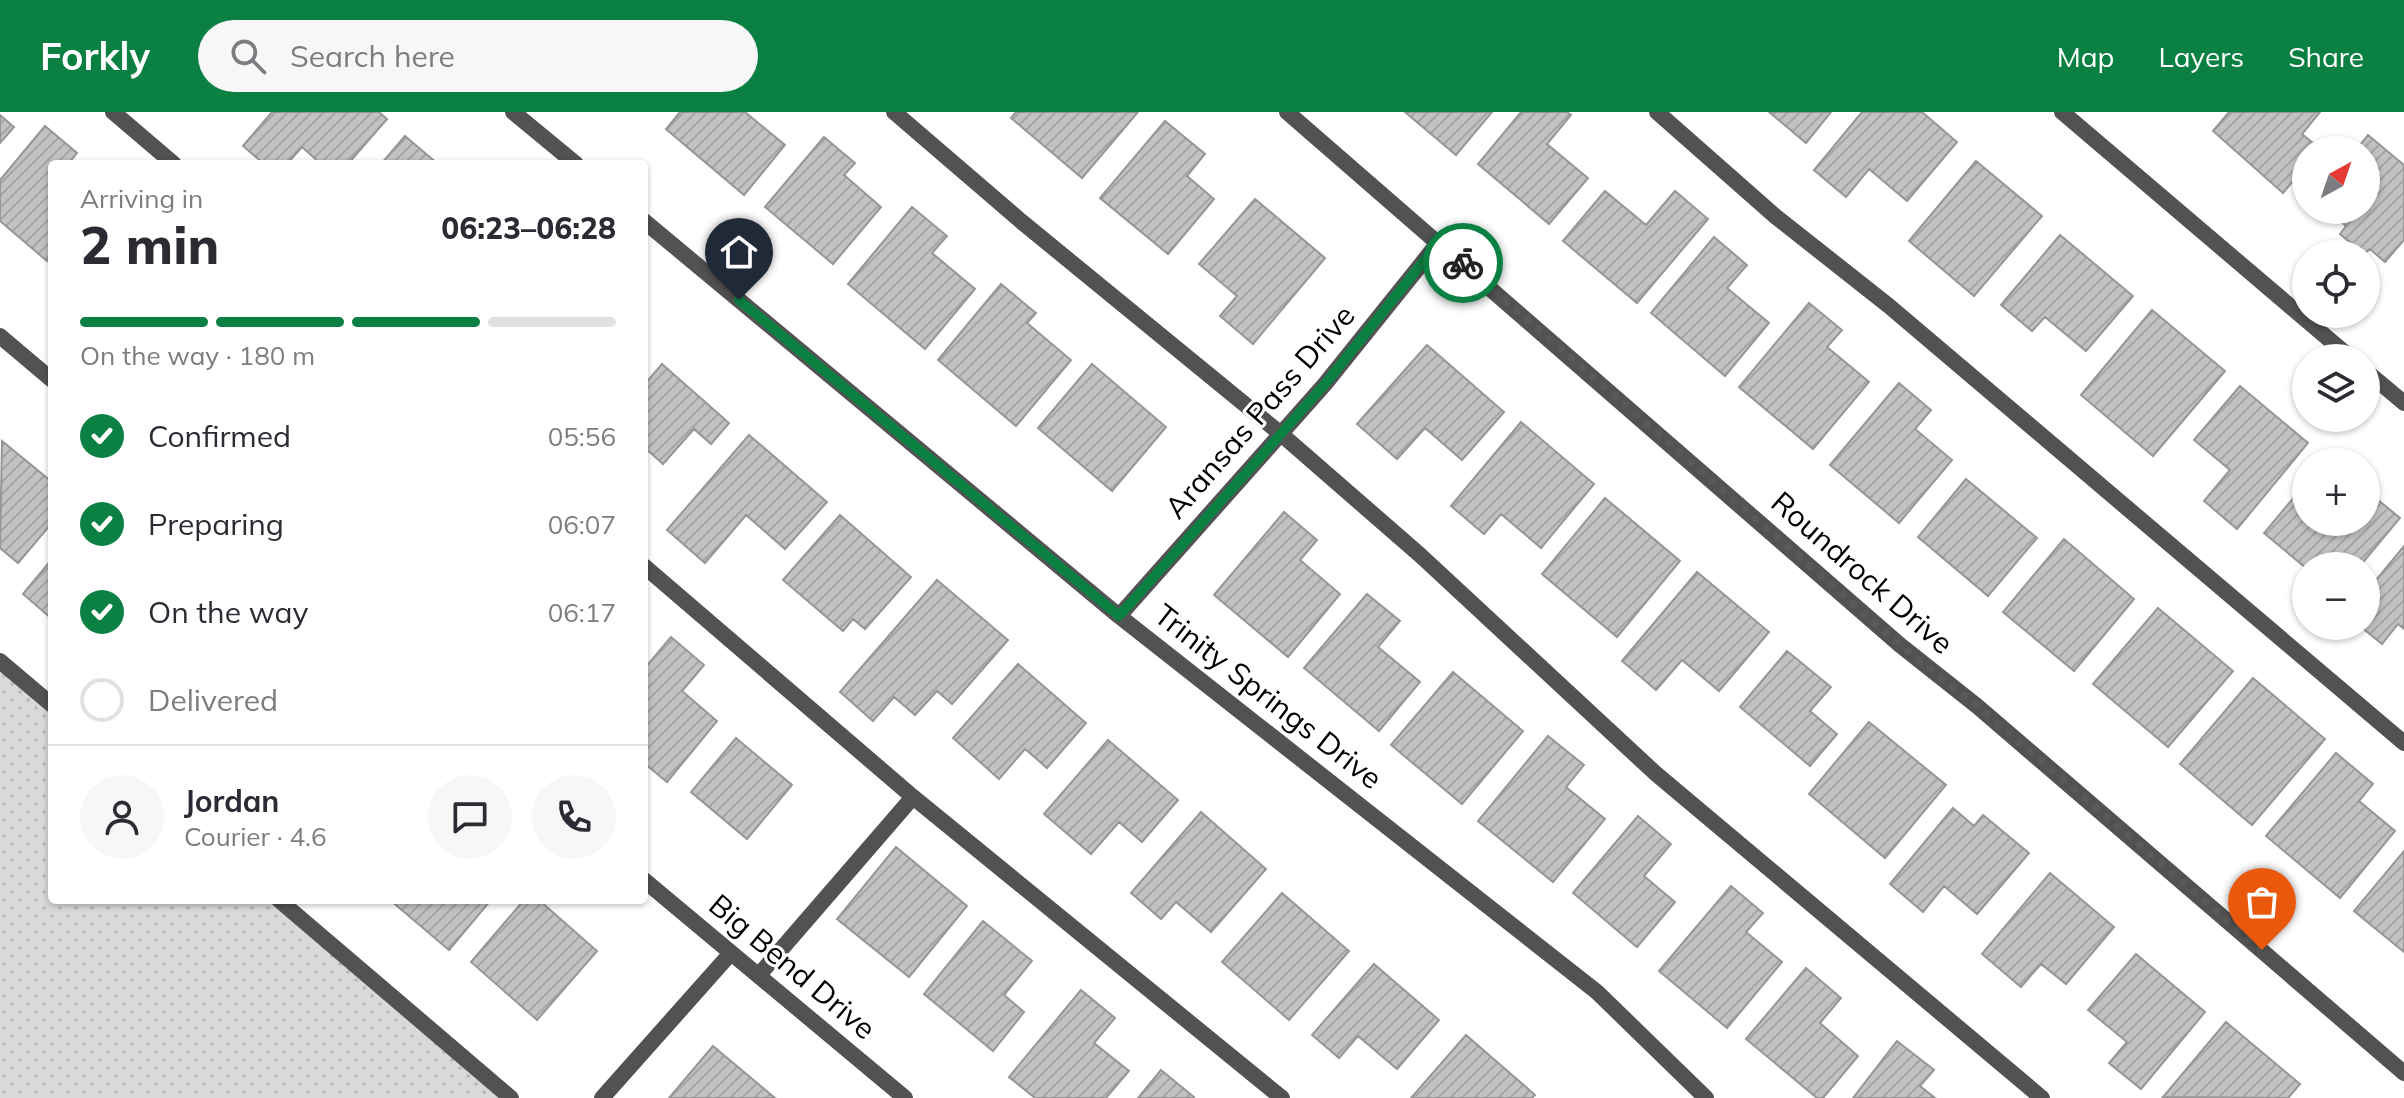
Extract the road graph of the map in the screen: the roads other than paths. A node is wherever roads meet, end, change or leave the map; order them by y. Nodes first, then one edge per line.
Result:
1 (113, 112) edge
2 (513, 112) edge
3 (894, 112) edge
4 (1287, 112) edge
5 (2062, 112) edge
6 (1661, 113) edge
7 (169, 160) edge
8 (571, 160) edge
9 (648, 224) edge
10 (1439, 242) junction
11 (0, 336) edge
12 (2335, 344) edge
13 (48, 377) edge
14 (2380, 383) edge
15 (2404, 403) edge
16 (1281, 434) junction
17 (648, 569) edge
18 (1119, 616) junction
19 (0, 661) edge
20 (48, 702) edge
21 (2404, 743) edge
22 (913, 797) junction
23 (648, 883) edge
24 (284, 904) edge
25 (731, 953) junction
26 (759, 975) junction
27 (2404, 1073) edge
28 (511, 1098) edge
29 (602, 1098) edge
30 (905, 1098) edge
31 (1282, 1098) edge
32 (1706, 1098) edge
33 (2042, 1098) edge

1 - 7 street
2 - 8 street
3 - 16 street
4 - 10 street, Roundrock Drive
5 - 12 street
6 - 21 street
9 - 18 street, Trinity Springs Drive
10 - 16 street, Aransas Pass Drive
10 - 27 street, Roundrock Drive
11 - 13 street
14 - 15 street
16 - 18 street, Aransas Pass Drive
16 - 33 street
17 - 22 street
18 - 32 street, Trinity Springs Drive
19 - 20 street
22 - 26 street
22 - 31 street
23 - 25 street, Big Bend Drive
24 - 28 street
25 - 26 street, Big Bend Drive
25 - 29 street
26 - 30 street, Big Bend Drive

